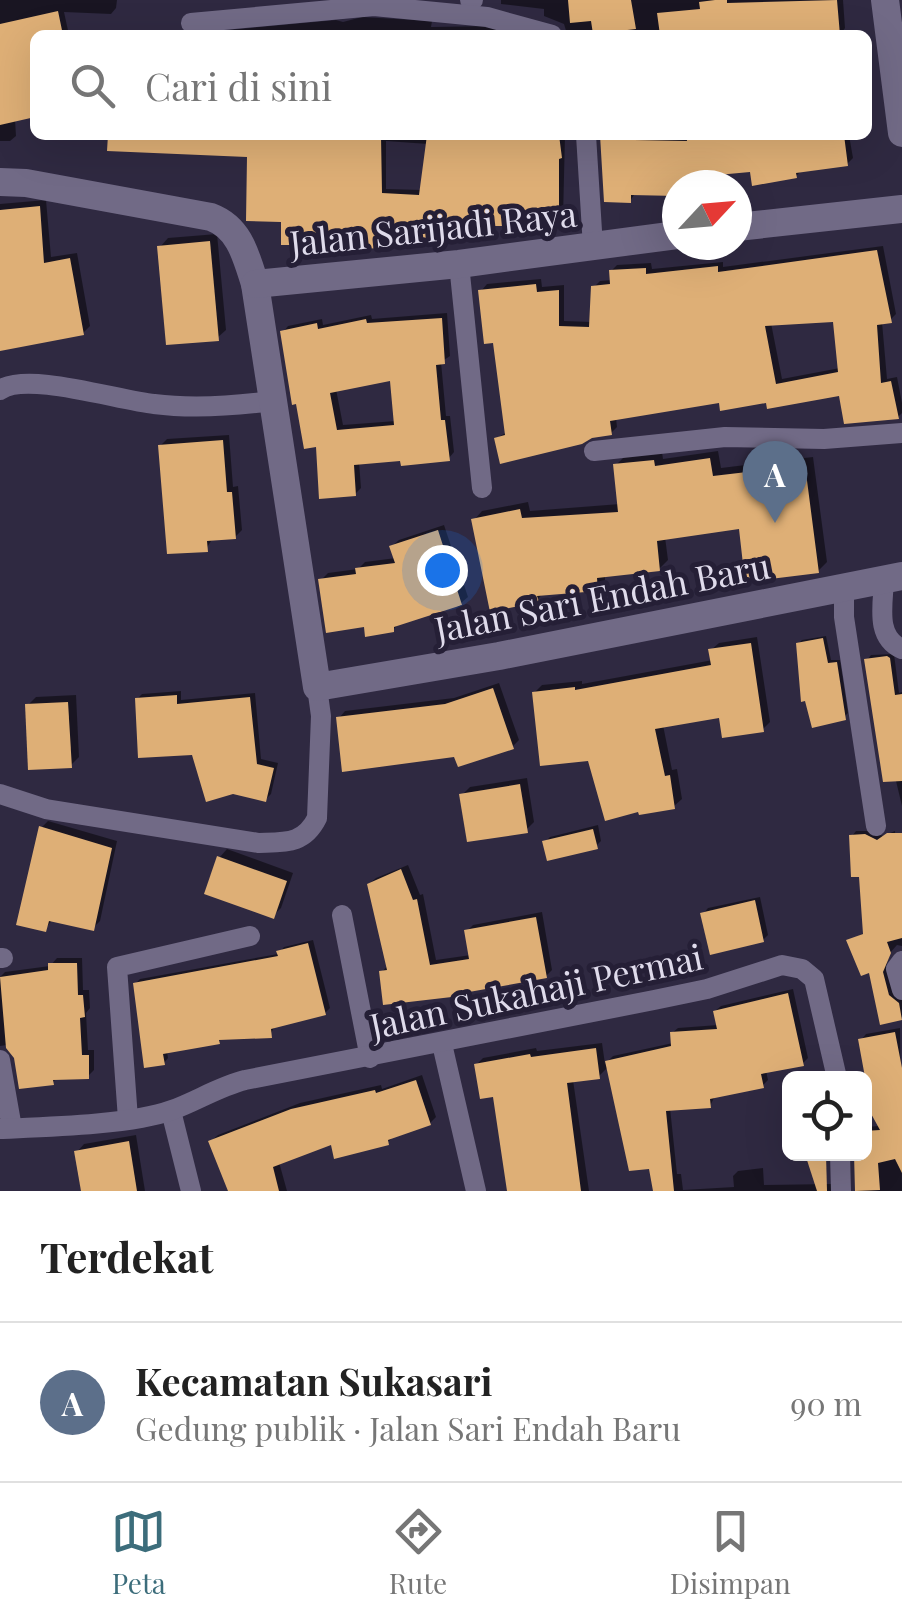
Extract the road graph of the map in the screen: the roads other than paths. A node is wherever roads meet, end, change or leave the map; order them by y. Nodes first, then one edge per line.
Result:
1 (886, 0) edge
2 (373, 3) edge
3 (191, 23) dead end
4 (534, 30) edge
5 (902, 133) edge
6 (586, 140) edge
7 (0, 182) edge
8 (902, 209) edge
9 (752, 225) edge
10 (662, 237) edge
11 (593, 248) junction
12 (459, 264) junction
13 (255, 284) junction
14 (0, 390) edge
15 (272, 400) junction
16 (902, 433) edge
17 (594, 451) dead end
18 (482, 488) dead end
19 (893, 578) edge
20 (844, 588) junction
21 (902, 649) edge
22 (317, 687) junction
23 (0, 794) edge
24 (876, 826) dead end
25 (342, 914) dead end
26 (250, 936) dead end
27 (337, 955) dead end
28 (902, 961) edge
29 (902, 990) edge
30 (442, 1044) junction
31 (0, 1060) edge
32 (363, 1060) junction
33 (834, 1071) edge
34 (171, 1111) junction
35 (128, 1119) junction
36 (6, 1129) edge
37 (840, 1161) edge
38 (190, 1191) edge
39 (476, 1191) edge
40 (840, 1191) edge

1 - 5 main road
2 - 3 street
2 - 4 street
6 - 11 street
7 - 13 main road, Jalan Sarijadi Raya
8 - 9 main road
10 - 11 main road, Jalan Sarijadi Raya
11 - 12 main road, Jalan Sarijadi Raya
12 - 13 main road, Jalan Sarijadi Raya
12 - 18 street
13 - 15 main road
14 - 15 street
15 - 22 main road
16 - 17 street
19 - 20 main road, Jalan Sari Endah Baru
19 - 21 street
20 - 22 main road, Jalan Sari Endah Baru
20 - 24 street
22 - 23 street
25 - 32 street
26 - 35 street
27 - 32 street
28 - 29 street
30 - 32 street, Jalan Sukahaji Permai
30 - 33 street, Jalan Sukahaji Permai
30 - 39 street
31 - 36 street
32 - 34 street, Jalan Sukahaji Permai
34 - 35 street, Jalan Sukahaji Permai
34 - 38 street
35 - 36 street, Jalan Sukahaji Permai
37 - 40 street

